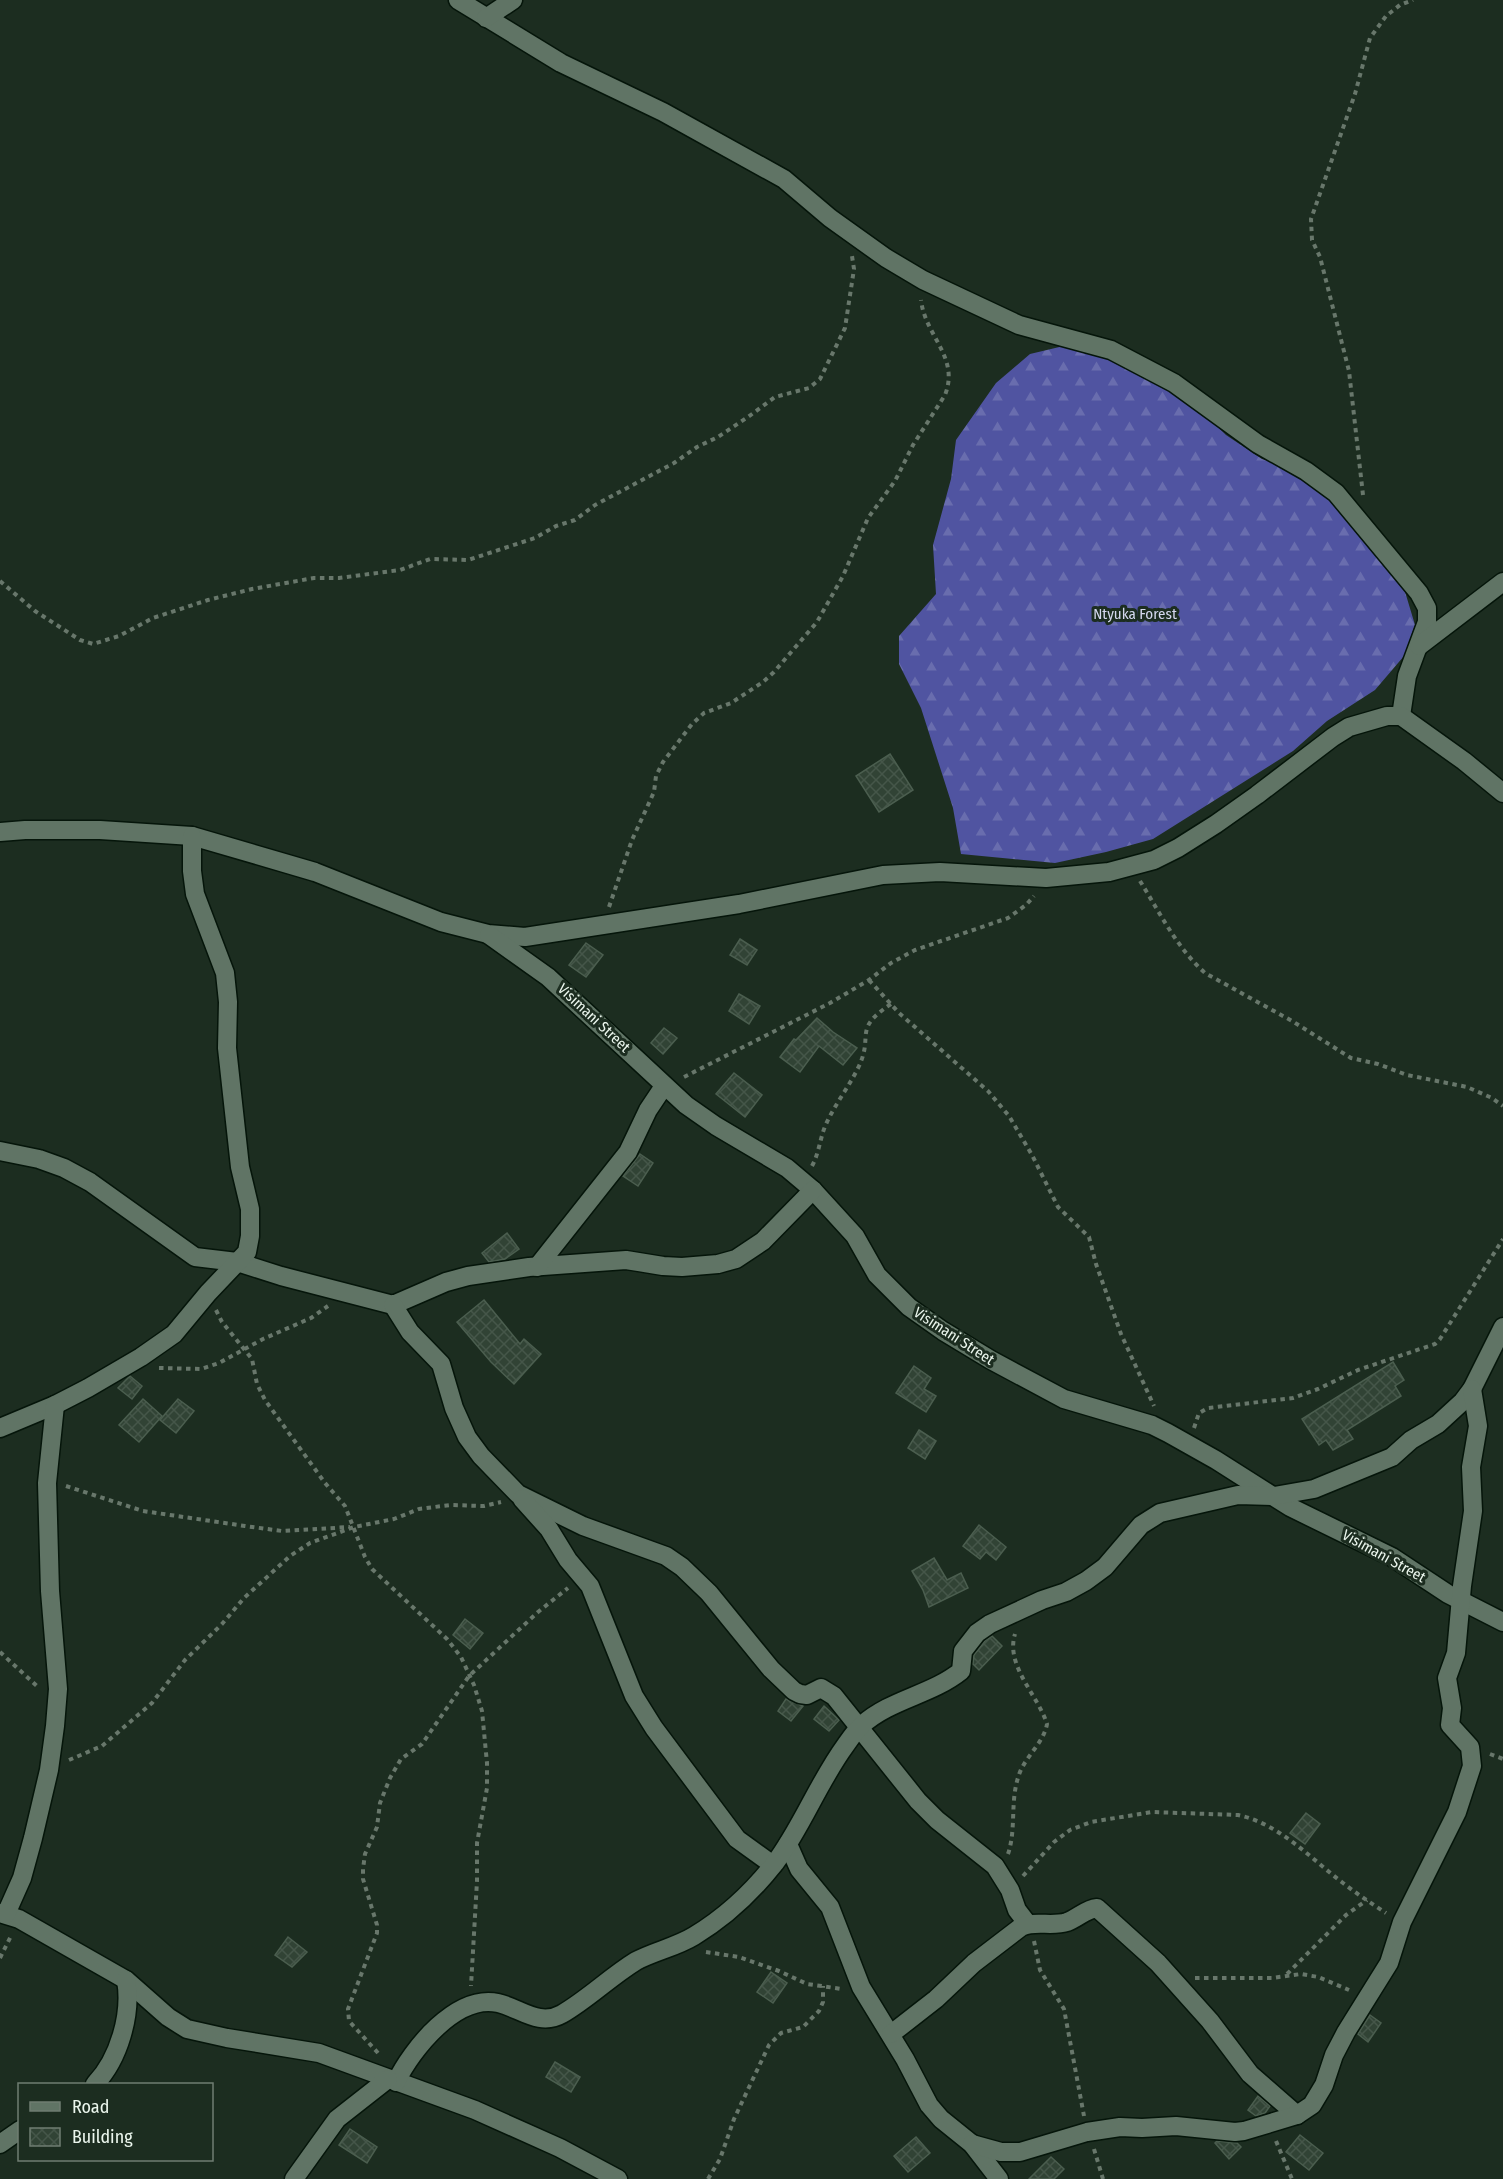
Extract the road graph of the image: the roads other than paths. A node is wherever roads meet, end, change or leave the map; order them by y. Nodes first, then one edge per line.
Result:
1 (458, 0) edge
2 (513, 0) edge
3 (486, 18) junction
4 (1503, 582) edge
5 (1417, 647) junction
6 (1401, 716) junction
7 (1503, 793) edge
8 (0, 832) edge
9 (192, 837) junction
10 (488, 934) junction
11 (664, 1086) junction
12 (0, 1151) edge
13 (808, 1186) junction
14 (237, 1262) junction
15 (537, 1267) junction
16 (393, 1305) junction
17 (1503, 1328) edge
18 (1472, 1389) junction
19 (55, 1405) junction
20 (0, 1428) edge
21 (518, 1494) junction
22 (1274, 1496) junction
23 (1460, 1601) junction
24 (1503, 1622) edge
25 (859, 1727) junction
26 (788, 1844) junction
27 (773, 1865) junction
28 (3, 1913) edge
29 (1027, 1923) junction
30 (126, 1980) junction
31 (891, 2034) junction
32 (394, 2079) junction
33 (97, 2083) edge
34 (1297, 2115) junction
35 (18, 2131) edge
36 (0, 2144) edge
37 (972, 2144) junction
38 (294, 2179) edge
39 (618, 2179) edge
40 (999, 2179) edge

1 - 3 street
2 - 3 street
3 - 5 street
4 - 5 street
5 - 6 street
6 - 7 street
6 - 10 street
8 - 9 street
9 - 10 street
9 - 14 street
10 - 11 street, Visimani Street
11 - 13 street, Visimani Street
11 - 15 street
12 - 14 street
13 - 15 street
13 - 22 street, Visimani Street
14 - 16 street
14 - 19 street
15 - 16 street
16 - 21 street
17 - 18 street
18 - 22 street
18 - 23 street
19 - 20 street
19 - 28 street
21 - 25 street
21 - 27 street
22 - 23 street, Visimani Street
22 - 25 street
23 - 24 street, Visimani Street
23 - 34 street
25 - 26 street
25 - 29 street
26 - 27 street
26 - 31 street
27 - 32 street
28 - 30 street
29 - 31 street
29 - 34 street
30 - 32 street
30 - 33 street
31 - 37 street
32 - 38 street
32 - 39 street
34 - 37 street
35 - 36 street
37 - 40 street

